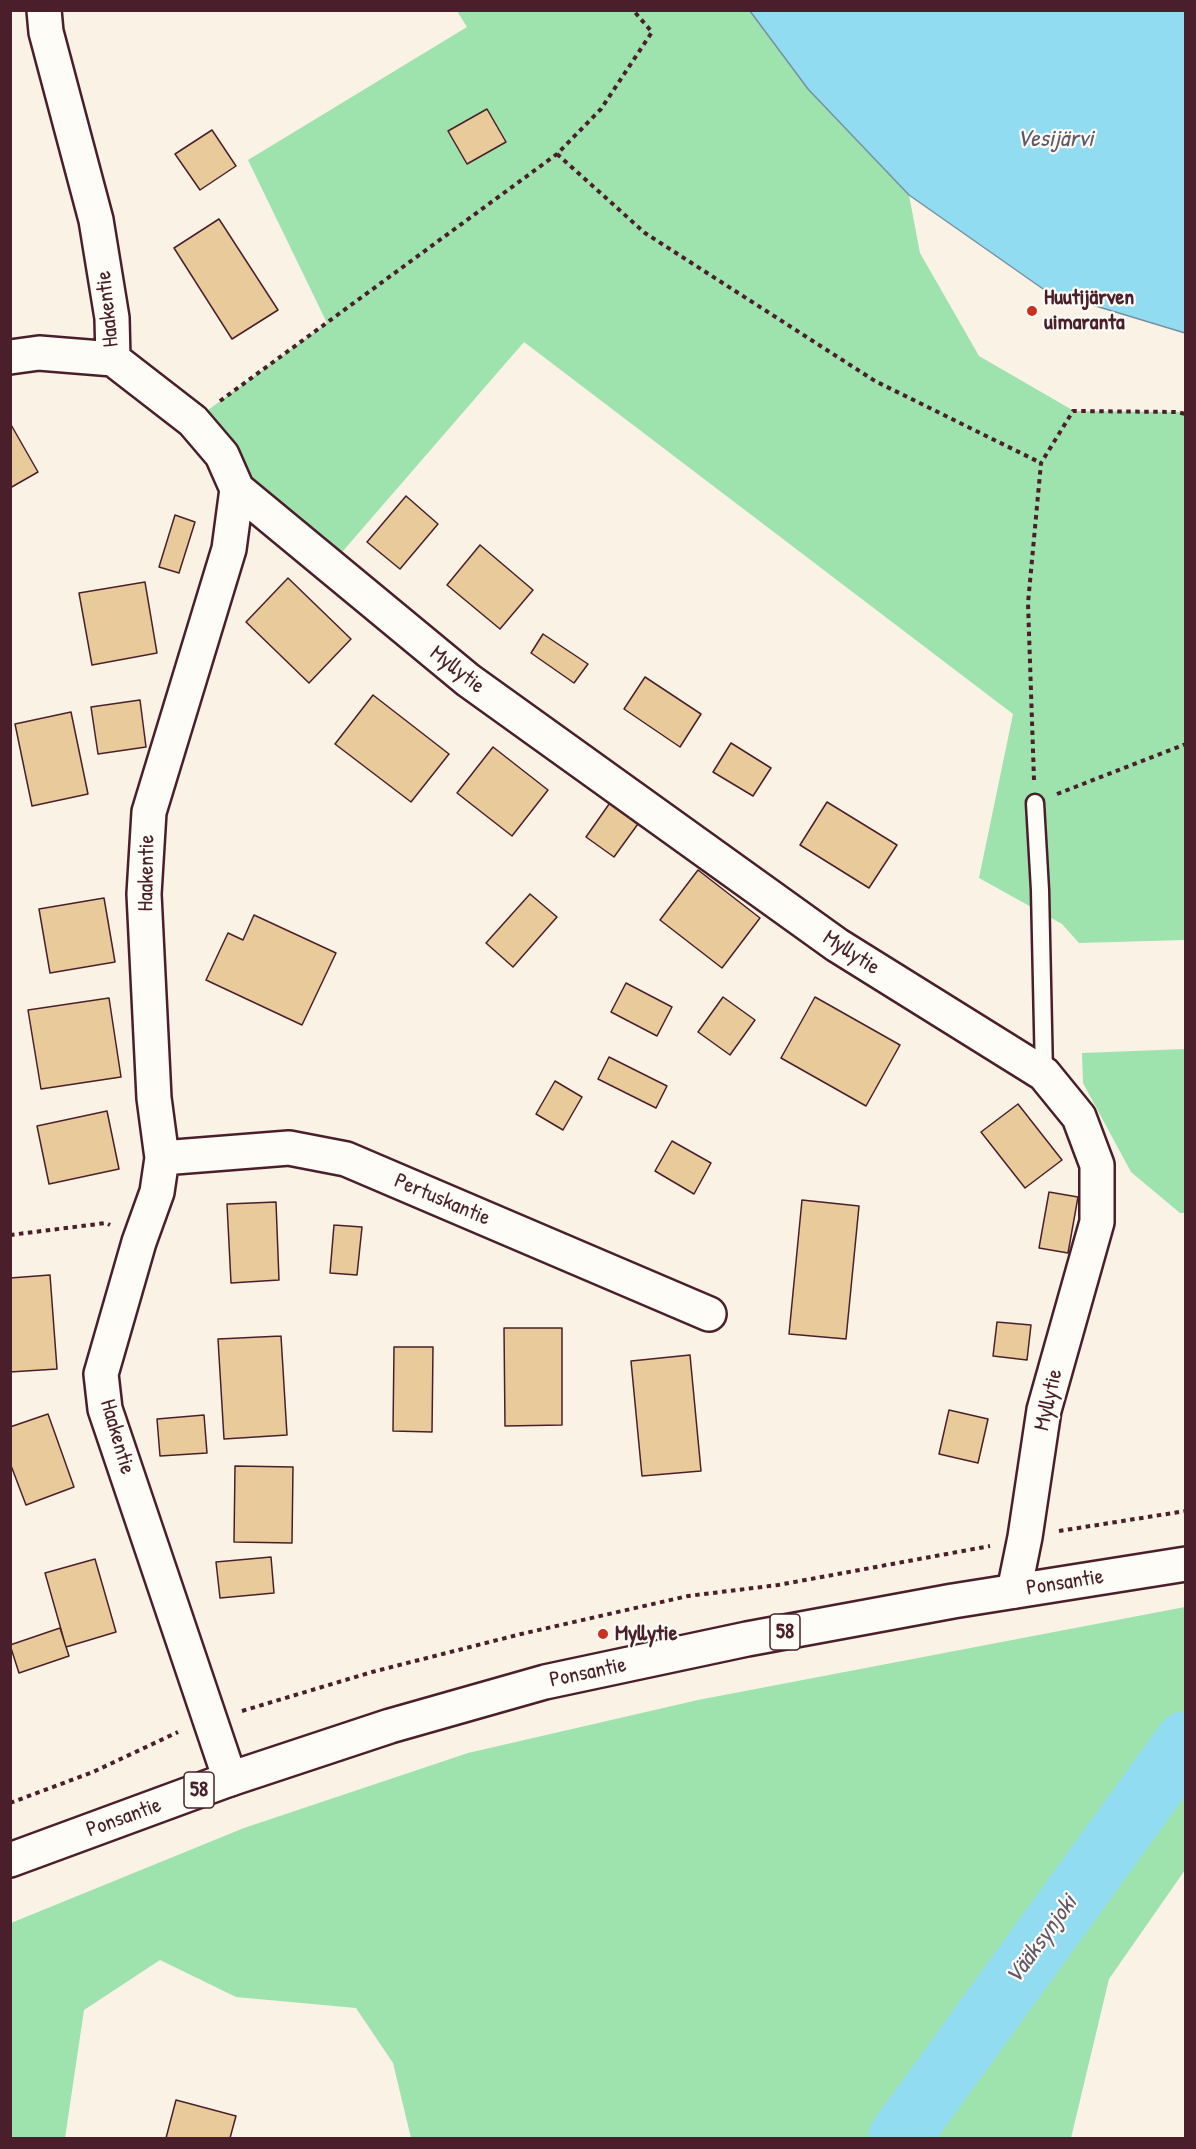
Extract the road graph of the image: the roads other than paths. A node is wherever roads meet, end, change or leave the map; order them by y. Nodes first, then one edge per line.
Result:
1 (44, 10) edge
2 (10, 357) edge
3 (113, 359) junction
4 (237, 489) junction
5 (1035, 803) road end
6 (1044, 1074) junction
7 (162, 1158) junction
8 (709, 1314) dead end
9 (1185, 1564) edge
10 (1014, 1591) junction
11 (230, 1779) junction
12 (10, 1860) edge

1 - 3 street, Haakentie
2 - 3 street
3 - 4 street, Haakentie
4 - 6 street, Myllytie
4 - 7 street, Haakentie
5 - 6 lane
6 - 10 street, Myllytie
7 - 8 street, Pertuskantie
7 - 11 street, Haakentie
9 - 10 street, Ponsantie / 58
10 - 11 street, Ponsantie / 58
11 - 12 street, Ponsantie / 58

